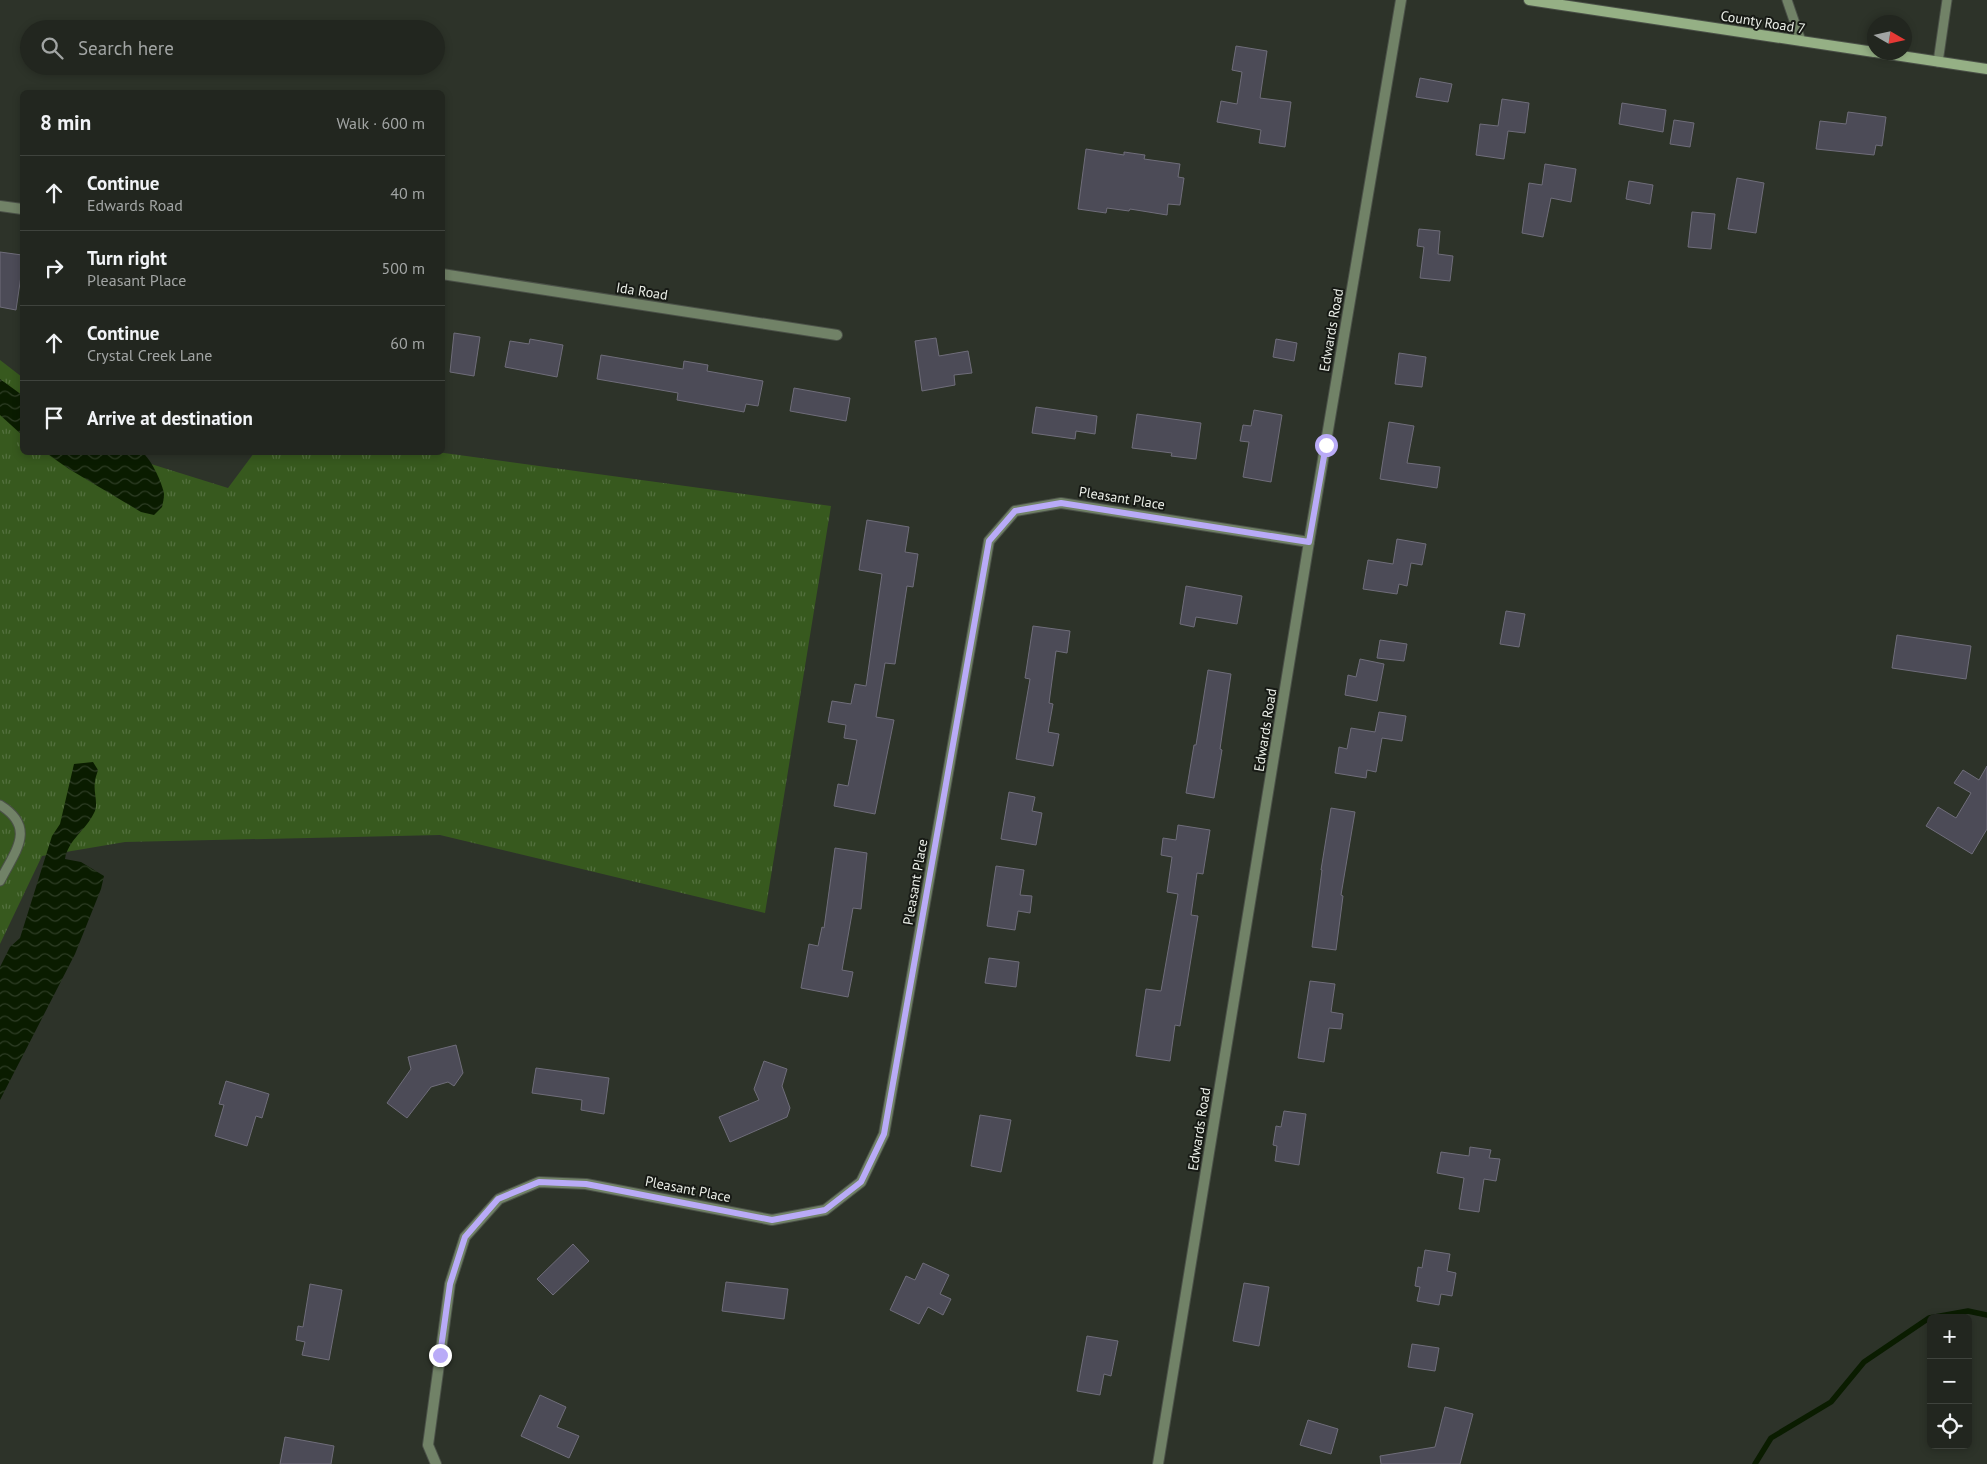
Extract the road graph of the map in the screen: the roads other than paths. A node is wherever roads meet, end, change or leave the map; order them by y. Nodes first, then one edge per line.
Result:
1 (1402, 0) edge
2 (1529, 0) edge
3 (1787, 0) edge
4 (1947, 0) edge
5 (1801, 41) junction
6 (1867, 51) edge
7 (1912, 58) edge
8 (1938, 62) junction
9 (1987, 70) edge
10 (0, 206) edge
11 (20, 209) edge
12 (445, 274) edge
13 (837, 335) dead end
14 (1309, 542) junction
15 (0, 805) edge
16 (0, 881) edge
17 (436, 1464) edge
18 (1158, 1464) edge

1 - 14 street, Edwards Road
2 - 5 street, County Road 7
3 - 5 lane
4 - 8 lane
5 - 6 street, County Road 7
7 - 8 street, County Road 7
8 - 9 street, County Road 7
10 - 11 street
12 - 13 street, Ida Road
14 - 17 street, Pleasant Place
14 - 18 street, Edwards Road
15 - 16 lane

